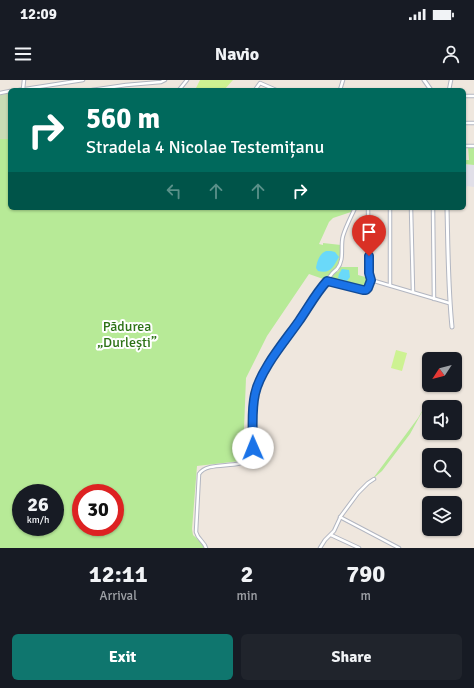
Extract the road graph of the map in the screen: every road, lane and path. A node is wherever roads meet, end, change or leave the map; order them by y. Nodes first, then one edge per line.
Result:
1 (83, 80) edge
2 (165, 80) edge
3 (187, 80) edge
4 (34, 88) edge
5 (106, 88) edge
6 (181, 88) edge
7 (256, 88) edge
8 (271, 88) edge
9 (355, 210) edge
10 (368, 210) edge
11 (390, 210) edge
12 (411, 210) edge
13 (433, 210) edge
14 (447, 210) edge
15 (371, 280) junction
16 (327, 281) junction
17 (390, 286) junction
18 (412, 292) junction
19 (434, 299) junction
20 (449, 303) junction
21 (452, 327) dead end
22 (374, 479) dead end
23 (340, 517) junction
24 (331, 535) junction
25 (206, 548) edge
26 (320, 548) edge
27 (359, 548) edge
28 (399, 548) edge

1 - 4 street
2 - 5 street
3 - 6 street
7 - 8 street
9 - 16 street
10 - 15 street
11 - 17 street
12 - 18 street
13 - 19 street
14 - 20 street
15 - 16 street
15 - 17 street
16 - 25 street
17 - 18 street
18 - 19 street
19 - 20 street
20 - 21 street
22 - 23 street
23 - 24 street
23 - 28 street
24 - 26 street
24 - 27 street

